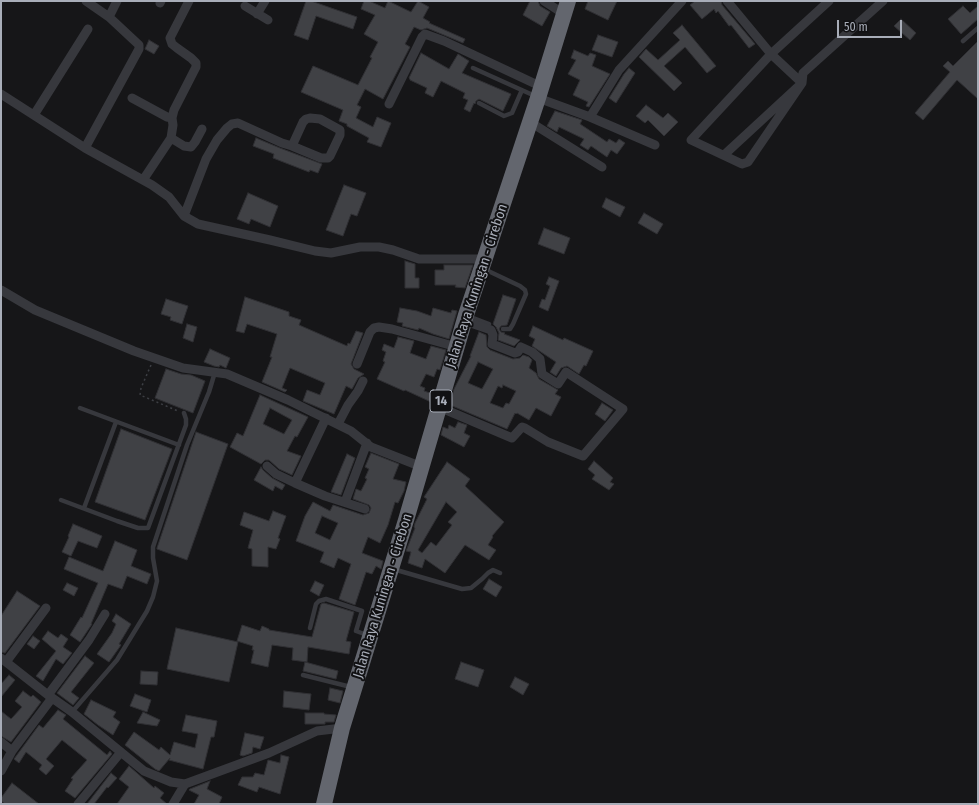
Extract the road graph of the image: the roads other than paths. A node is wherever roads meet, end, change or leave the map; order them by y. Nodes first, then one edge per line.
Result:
1 (86, 1) edge
2 (117, 1) edge
3 (189, 1) edge
4 (265, 1) edge
5 (544, 1) edge
6 (682, 1) edge
7 (727, 1) edge
8 (829, 1) edge
9 (883, 1) edge
10 (245, 6) dead end
11 (566, 7) edge
12 (257, 14) junction
13 (109, 17) junction
14 (268, 20) dead end
15 (978, 28) edge
16 (88, 29) dead end
17 (963, 41) dead end
18 (771, 54) junction
19 (473, 68) dead end
20 (802, 83) junction
21 (522, 90) junction
22 (540, 92) junction
23 (1, 94) edge
24 (132, 98) dead end
25 (479, 103) dead end
26 (388, 104) dead end
27 (34, 115) junction
28 (590, 117) junction
29 (172, 118) junction
30 (530, 122) junction
31 (202, 129) dead end
32 (171, 138) junction
33 (655, 145) dead end
34 (292, 146) junction
35 (86, 148) junction
36 (724, 155) junction
37 (602, 167) dead end
38 (143, 180) junction
39 (184, 216) junction
40 (484, 264) junction
41 (1, 290) edge
42 (465, 318) junction
43 (489, 324) dead end
44 (503, 329) dead end
45 (457, 346) junction
46 (357, 364) dead end
47 (215, 372) junction
48 (363, 381) dead end
49 (439, 407) junction
50 (80, 408) dead end
51 (184, 413) road end
52 (326, 418) junction
53 (116, 422) junction
54 (338, 424) junction
55 (367, 443) junction
56 (179, 446) junction
57 (267, 466) dead end
58 (422, 467) junction
59 (295, 483) junction
60 (61, 500) dead end
61 (345, 502) junction
62 (84, 508) junction
63 (365, 509) dead end
64 (392, 569) junction
65 (500, 573) dead end
66 (46, 608) dead end
67 (369, 613) junction
68 (105, 614) dead end
69 (310, 628) dead end
70 (3, 660) edge
71 (304, 675) dead end
72 (355, 688) junction
73 (50, 697) junction
74 (72, 712) junction
75 (342, 728) junction
76 (1, 742) edge
77 (12, 750) junction
78 (120, 752) junction
79 (1, 771) edge
80 (185, 784) junction
81 (78, 804) edge
82 (173, 804) edge
83 (324, 804) edge

1 - 13 street
2 - 13 street
3 - 29 street
4 - 12 street
5 - 11 street
6 - 28 street
7 - 18 street
8 - 18 street
9 - 20 street
10 - 12 street
11 - 22 highway, Jalan Raya Kuningan - Cirebon / 14
12 - 14 street
13 - 35 street
15 - 17 lane
16 - 27 street
18 - 20 street
18 - 36 street
19 - 21 lane
20 - 36 street
20 - 36 street
21 - 22 lane
21 - 25 lane
22 - 26 street
22 - 28 street
22 - 30 highway, Jalan Raya Kuningan - Cirebon / 14
23 - 27 street
24 - 29 street
27 - 35 street
28 - 33 street
29 - 32 street
30 - 37 street
30 - 40 highway, Jalan Raya Kuningan - Cirebon / 14
31 - 32 street
32 - 38 street
34 - 34 street
34 - 39 street
35 - 38 street
38 - 39 street
39 - 40 street
40 - 42 highway, Jalan Raya Kuningan - Cirebon / 14
40 - 44 lane
41 - 47 street
42 - 43 lane
42 - 45 highway, Jalan Raya Kuningan - Cirebon / 14
42 - 49 street
45 - 46 street
45 - 49 highway, Jalan Raya Kuningan - Cirebon / 14
47 - 52 street
47 - 74 lane
48 - 54 street
49 - 58 highway, Jalan Raya Kuningan - Cirebon / 14
50 - 53 lane
51 - 56 lane
52 - 54 street
52 - 59 street
53 - 56 lane
53 - 62 lane
54 - 55 street
55 - 58 street
55 - 61 street
56 - 62 lane
57 - 59 street
58 - 64 highway, Jalan Raya Kuningan - Cirebon / 14
59 - 61 street
60 - 62 lane
61 - 63 street
64 - 65 lane
64 - 67 highway, Jalan Raya Kuningan - Cirebon / 14
66 - 70 street
67 - 69 lane
67 - 72 highway, Jalan Raya Kuningan - Cirebon / 14
68 - 73 street
70 - 73 street
71 - 72 lane
72 - 75 highway, Jalan Raya Kuningan - Cirebon / 14
73 - 74 street
73 - 77 street
74 - 78 street
75 - 80 street
75 - 83 highway, Jalan Raya Kuningan - Cirebon / 14
76 - 77 street
77 - 79 street
78 - 80 street
78 - 81 street
80 - 82 street

